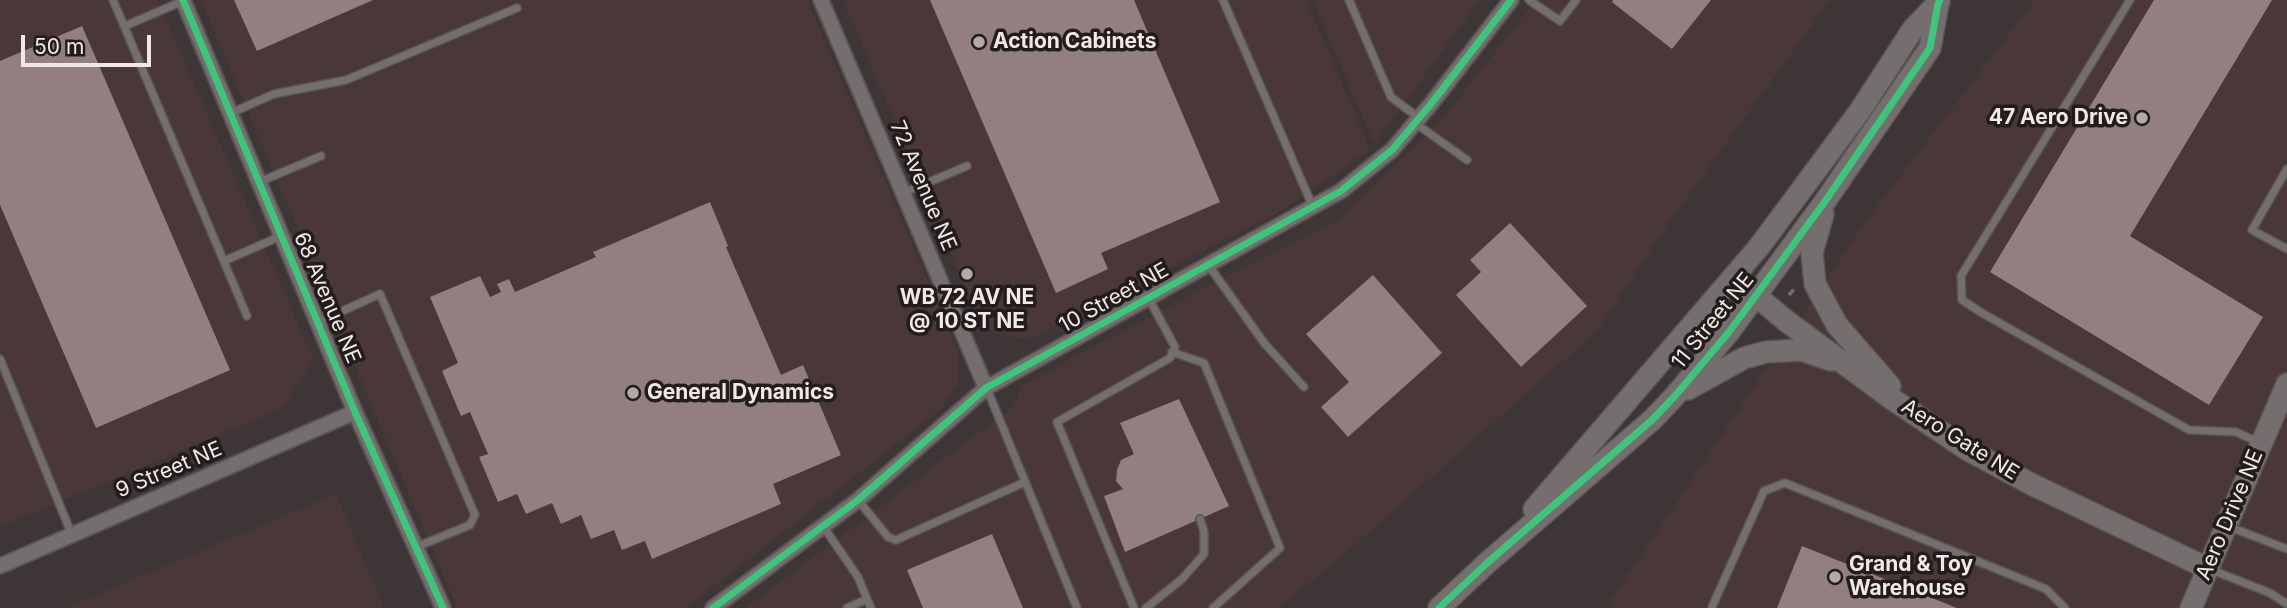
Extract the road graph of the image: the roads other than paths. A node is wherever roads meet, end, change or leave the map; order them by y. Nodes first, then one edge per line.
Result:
1 (113, 0) edge
2 (183, 0) edge
3 (821, 0) edge
4 (1223, 0) edge
5 (1349, 0) edge
6 (1511, 0) edge
7 (1528, 0) edge
8 (1576, 0) edge
9 (2130, 0) edge
10 (1939, 2) edge
11 (517, 8) dead end
12 (125, 26) junction
13 (230, 113) junction
14 (1417, 120) junction
15 (321, 156) dead end
16 (1467, 160) dead end
17 (967, 166) dead end
18 (2287, 169) edge
19 (259, 182) junction
20 (903, 193) junction
21 (1826, 200) junction
22 (1313, 208) junction
23 (282, 236) junction
24 (2287, 249) edge
25 (224, 261) junction
26 (1209, 265) junction
27 (1735, 277) junction
28 (1757, 297) junction
29 (1149, 299) junction
30 (247, 316) dead end
31 (318, 322) junction
32 (1172, 352) junction
33 (0, 359) edge
34 (1847, 365) junction
35 (2287, 384) edge
36 (1304, 387) dead end
37 (986, 388) junction
38 (1674, 397) junction
39 (355, 412) junction
40 (1923, 419) junction
41 (2261, 444) junction
42 (1025, 482) junction
43 (858, 500) junction
44 (1200, 519) dead end
45 (823, 526) junction
46 (2226, 526) junction
47 (72, 536) junction
48 (416, 547) junction
49 (2287, 549) edge
50 (1487, 563) junction
51 (0, 566) edge
52 (2207, 568) junction
53 (867, 599) junction
54 (2287, 604) edge
55 (720, 606) edge
56 (1712, 607) edge
57 (443, 608) edge
58 (847, 608) edge
59 (871, 608) edge
60 (1077, 608) edge
61 (1134, 608) edge
62 (1146, 608) edge
63 (1213, 608) edge
64 (1439, 608) edge
65 (2065, 608) edge
66 (2191, 608) edge

1 - 12 lane
2 - 12 lane
2 - 13 street, 68 Avenue NE
3 - 20 street, 72 Avenue NE
4 - 22 lane
5 - 14 lane
6 - 14 street, 10 Street NE
7 - 8 lane
9 - 41 lane
10 - 21 street, 11 Street NE
10 - 27 street, 11 Street NE
11 - 13 lane
12 - 25 lane
13 - 19 street, 68 Avenue NE
14 - 16 lane
14 - 22 street, 10 Street NE
15 - 19 lane
17 - 20 lane
18 - 24 lane
19 - 23 street, 68 Avenue NE
20 - 37 street, 72 Avenue NE
21 - 28 street, 11 Street NE
21 - 40 street
22 - 26 street, 10 Street NE
23 - 25 lane
23 - 31 street, 68 Avenue NE
25 - 30 lane
26 - 29 street, 10 Street NE
26 - 36 lane
27 - 28 street, Aero Gate NE
27 - 50 street, 11 Street NE
28 - 34 street, Aero Gate NE
28 - 38 street, 11 Street NE
29 - 32 lane
29 - 37 street, 10 Street NE
31 - 39 street, 68 Avenue NE
31 - 48 lane
32 - 61 lane
32 - 63 lane
33 - 47 lane
34 - 38 street
34 - 40 street, Aero Gate NE
35 - 41 street, Aero Drive NE
37 - 42 lane
37 - 43 street, 10 Street NE
38 - 50 street, 11 Street NE
39 - 47 street, 9 Street NE
39 - 48 street, 68 Avenue NE
40 - 52 street, Aero Gate NE
41 - 46 street, Aero Drive NE
42 - 43 lane
42 - 60 lane
43 - 45 street, 10 Street NE
44 - 62 lane
45 - 53 lane
45 - 55 street, 10 Street NE
46 - 49 lane
46 - 52 street, Aero Drive NE
47 - 51 street, 9 Street NE
48 - 57 street, 68 Avenue NE
50 - 64 street, 11 Street NE
52 - 54 lane
52 - 66 street, Aero Drive NE
53 - 58 lane
53 - 59 lane
56 - 65 lane

